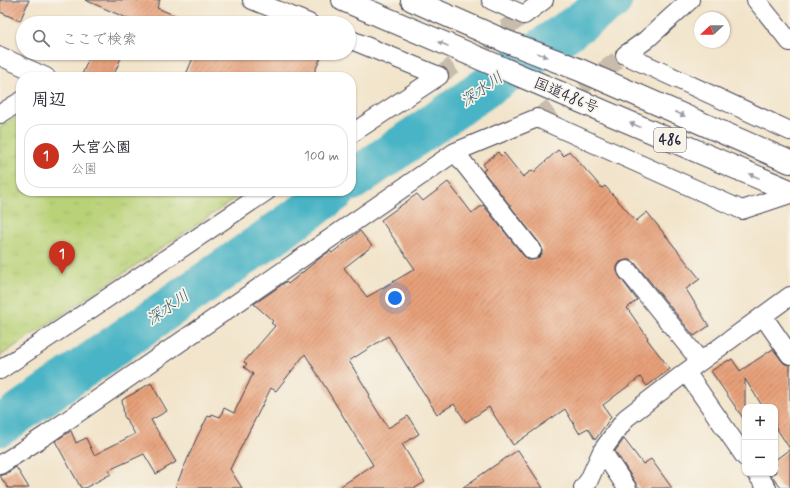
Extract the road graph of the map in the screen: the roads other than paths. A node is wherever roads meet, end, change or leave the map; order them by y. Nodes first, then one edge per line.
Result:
1 (252, 0) edge
2 (343, 0) edge
3 (412, 0) edge
4 (491, 0) edge
5 (544, 0) edge
6 (690, 0) edge
7 (756, 0) edge
8 (291, 16) edge
9 (356, 42) edge
10 (790, 42) edge
11 (0, 56) edge
12 (34, 72) edge
13 (16, 104) edge
14 (0, 114) edge
15 (356, 131) edge
16 (790, 131) edge
17 (455, 152) junction
18 (790, 162) edge
19 (790, 193) edge
20 (259, 196) edge
21 (532, 250) dead end
22 (627, 270) dead end
23 (790, 296) edge
24 (763, 316) junction
25 (790, 355) edge
26 (693, 366) junction
27 (0, 370) edge
28 (602, 451) junction
29 (742, 451) edge
30 (0, 465) edge
31 (758, 476) edge
32 (583, 488) edge
33 (627, 488) edge
34 (767, 488) edge

1 - 8 street
19 -> 2 highway, 国道486号 / 486
3 -> 18 highway, 国道486号 / 486
4 - 5 street
6 - 16 street
7 - 10 street
9 - 15 street
11 - 12 street
13 - 14 street
17 - 19 street
17 - 21 street
17 - 30 street
20 - 27 street
22 - 26 street
23 - 24 street
24 - 25 street
24 - 26 street
26 - 28 street
26 - 29 street
28 - 32 street
28 - 33 street
31 - 34 street

